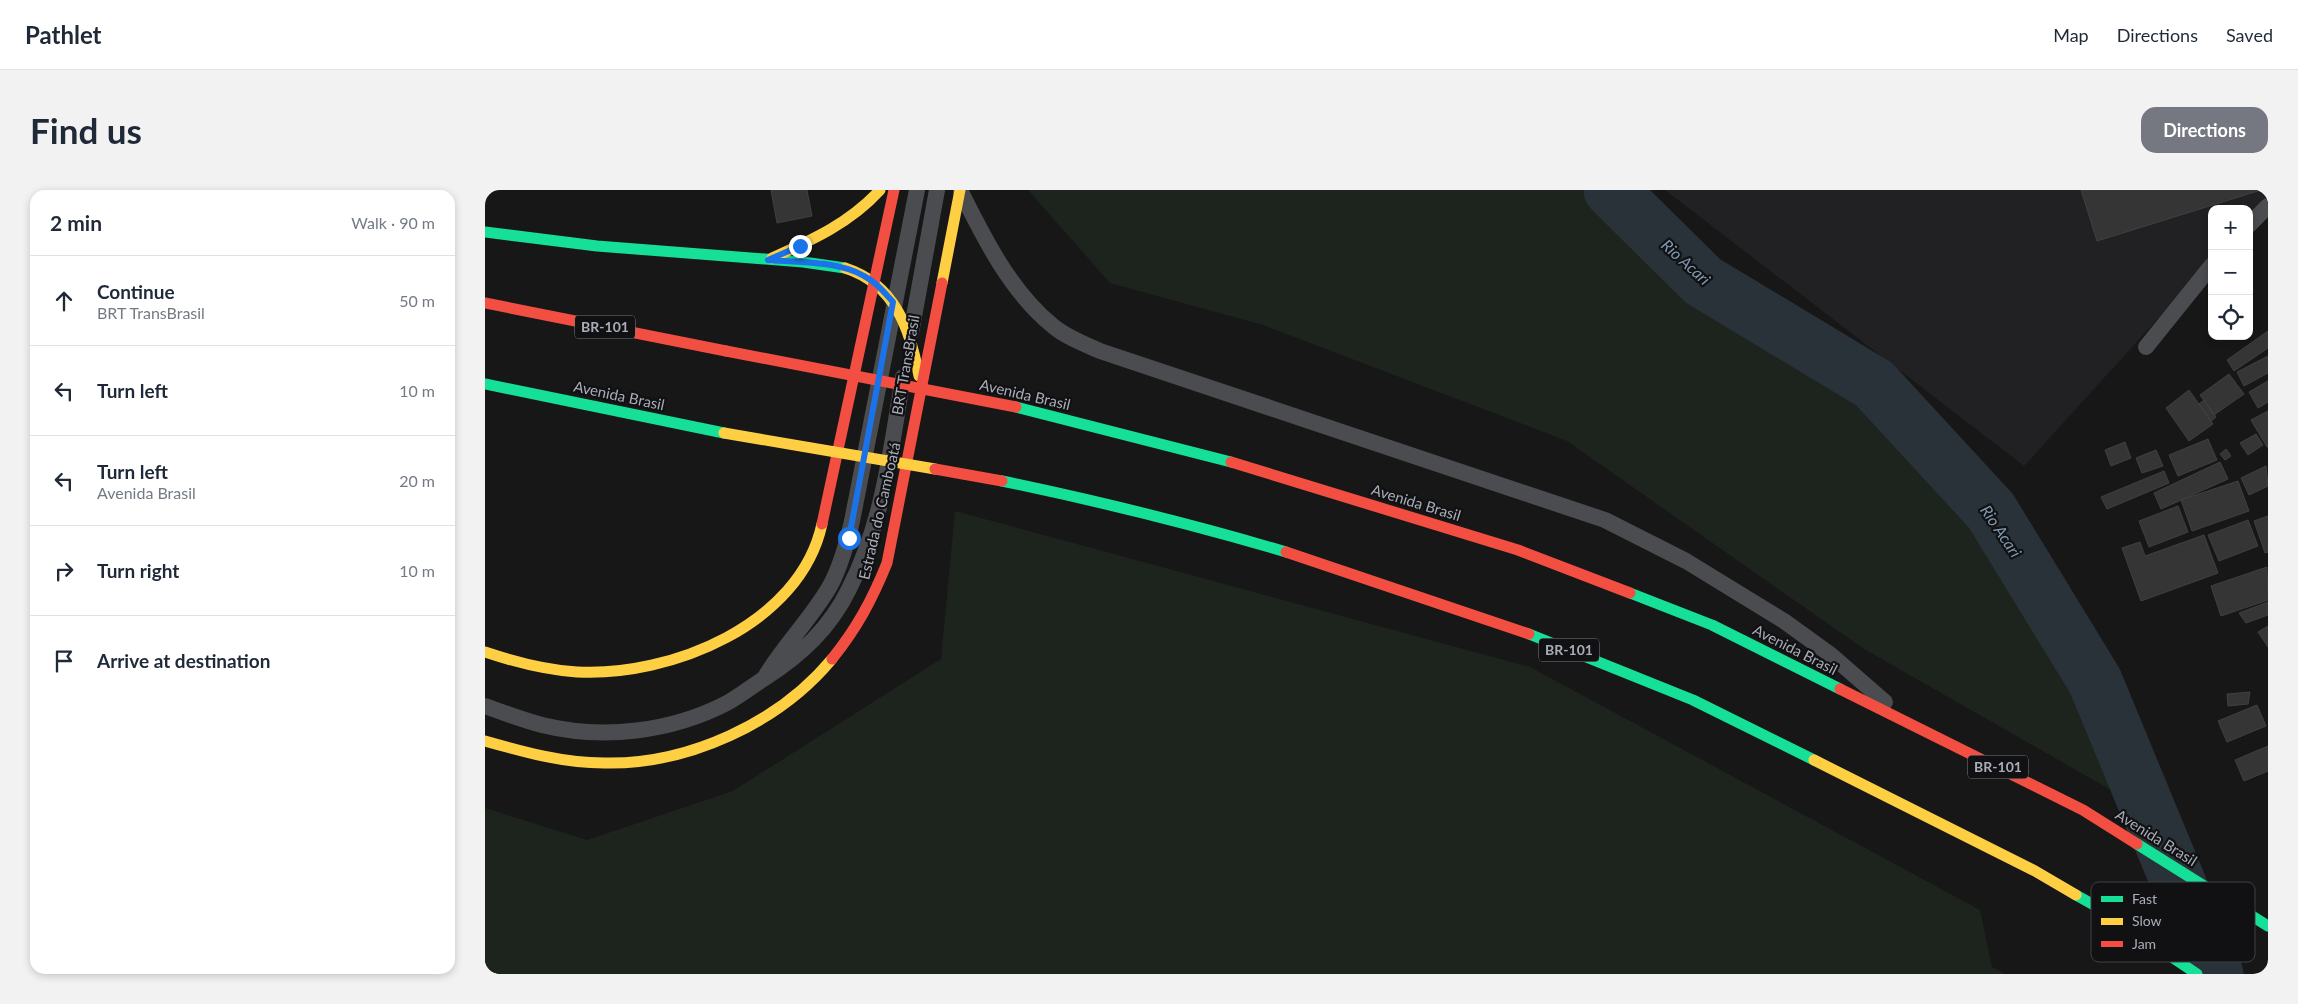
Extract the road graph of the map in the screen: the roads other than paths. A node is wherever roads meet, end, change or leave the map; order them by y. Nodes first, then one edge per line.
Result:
1 (880, 190) edge
2 (894, 190) edge
3 (907, 190) edge
4 (917, 190) edge
5 (937, 190) edge
6 (960, 190) edge
7 (2268, 206) edge
8 (2253, 222) edge
9 (485, 232) edge
10 (881, 253) junction
11 (768, 260) junction
12 (2208, 270) edge
13 (874, 282) junction
14 (893, 302) junction
15 (485, 303) edge
16 (911, 334) junction
17 (2146, 347) dead end
18 (485, 384) edge
19 (922, 392) junction
20 (485, 652) edge
21 (764, 679) junction
22 (485, 706) edge
23 (1913, 725) junction
24 (485, 741) edge
25 (2198, 882) edge
26 (2091, 902) edge
27 (2255, 918) edge
28 (2268, 926) edge
29 (2180, 962) edge
30 (2197, 974) edge

1 - 11 main road
2 - 10 main road
3 - 10 lane
4 - 14 lane, BRT TransBrasil
5 - 16 lane, BRT TransBrasil
6 - 19 main road, Estrada do Camboatá
6 - 23 lane
7 - 8 lane
9 - 11 main road
10 - 13 main road
11 - 13 main road
12 - 17 lane
13 - 14 main road
13 - 20 main road
14 - 16 main road
14 - 21 lane, BRT TransBrasil
15 - 23 main road, Avenida Brasil / BR-101, bridge
16 - 19 main road
16 - 21 lane, BRT TransBrasil
18 - 26 main road, Avenida Brasil / BR-101, bridge
19 - 24 main road, Estrada do Camboatá
21 - 22 lane, BRT TransBrasil
23 - 25 main road, Avenida Brasil / BR-101
27 - 28 main road, Avenida Brasil / BR-101
29 - 30 main road, Avenida Brasil / BR-101, bridge

